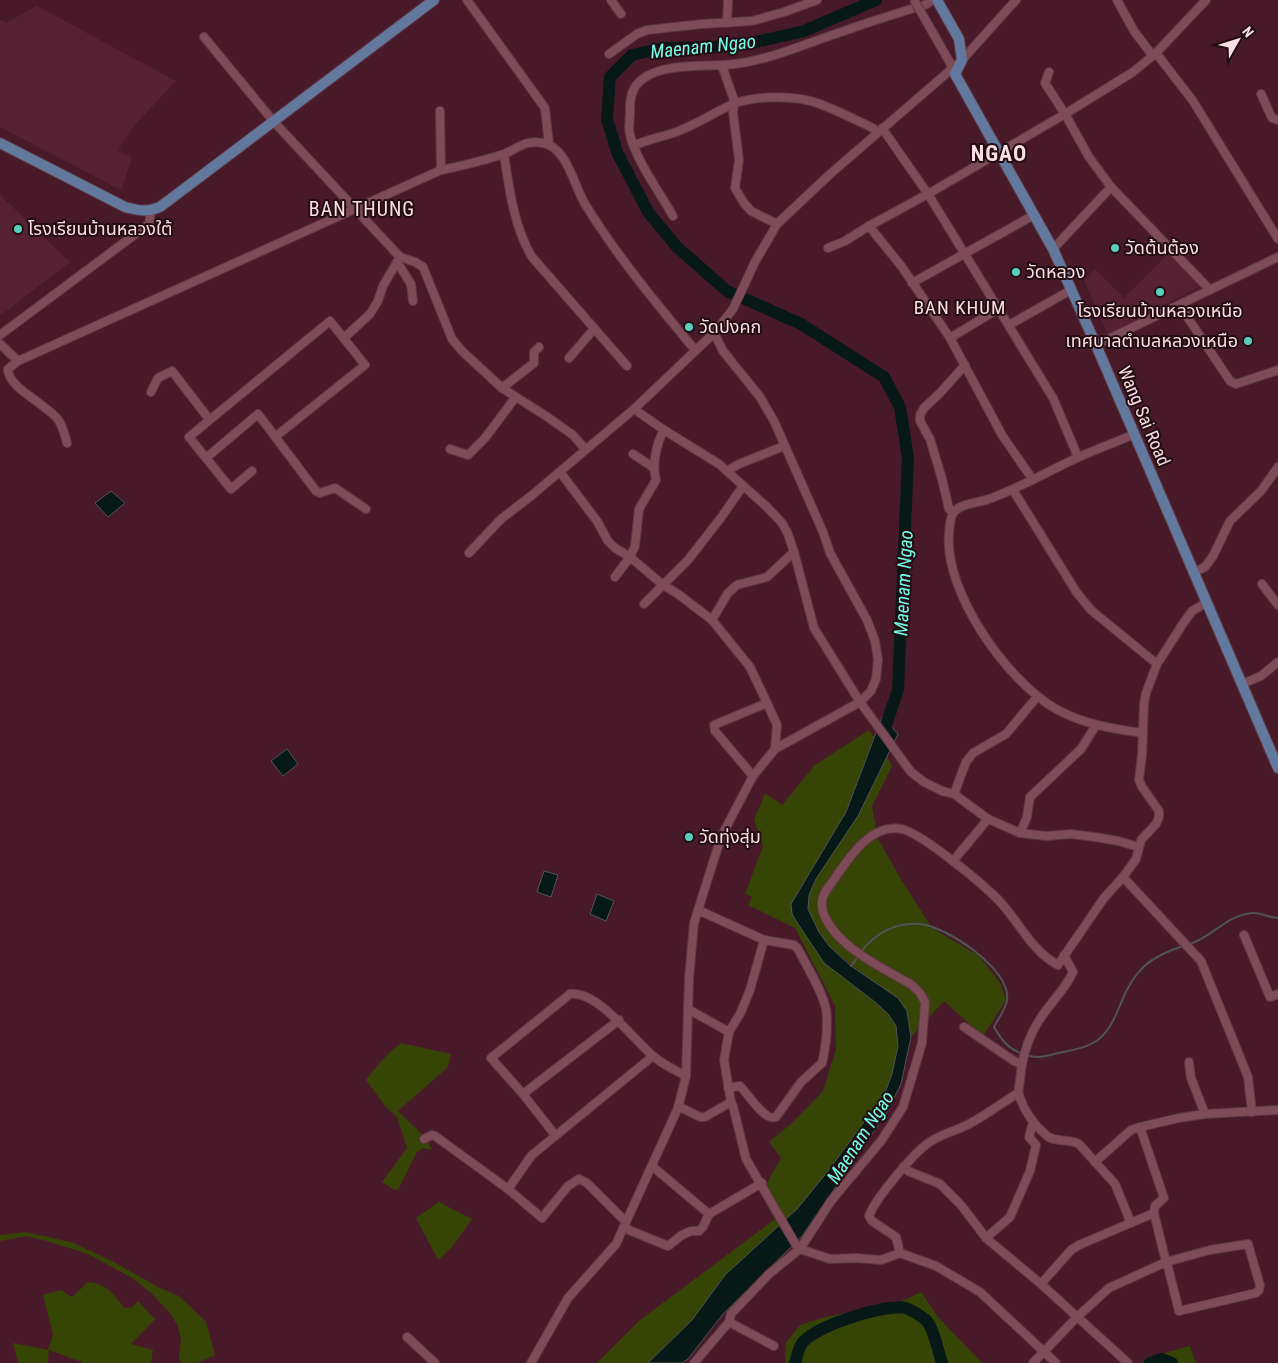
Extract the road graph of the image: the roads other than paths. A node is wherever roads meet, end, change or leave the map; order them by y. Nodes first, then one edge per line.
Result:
1 (434, 0) edge
2 (467, 0) edge
3 (611, 0) edge
4 (728, 0) edge
5 (817, 0) edge
6 (914, 0) edge
7 (932, 0) edge
8 (937, 0) edge
9 (1016, 0) edge
10 (1117, 0) edge
11 (1206, 0) edge
12 (621, 14) dead end
13 (727, 23) junction
14 (204, 37) dead end
15 (609, 54) dead end
16 (1155, 55) junction
17 (962, 60) junction
18 (722, 66) junction
19 (953, 68) junction
20 (1048, 72) dead end
21 (1261, 94) dead end
22 (734, 104) junction
23 (440, 111) dead end
24 (1066, 114) junction
25 (1278, 120) edge
26 (274, 122) junction
27 (880, 130) junction
28 (0, 143) edge
29 (549, 144) junction
30 (634, 146) junction
31 (999, 152) junction
32 (504, 154) junction
33 (442, 170) junction
34 (1111, 187) junction
35 (928, 194) junction
36 (357, 209) junction
37 (151, 211) junction
38 (1034, 215) junction
39 (673, 216) dead end
40 (778, 224) junction
41 (869, 226) junction
42 (1278, 239) edge
43 (828, 248) dead end
44 (1053, 249) junction
45 (964, 253) junction
46 (1278, 258) edge
47 (399, 260) junction
48 (912, 283) junction
49 (1071, 290) junction
50 (1210, 290) junction
51 (413, 301) dead end
52 (1180, 306) junction
53 (998, 309) junction
54 (1009, 325) junction
55 (594, 329) junction
56 (714, 333) junction
57 (0, 335) edge
58 (344, 338) junction
59 (950, 338) junction
60 (0, 344) edge
61 (1096, 345) junction
62 (538, 347) dead end
63 (695, 350) junction
64 (569, 358) dead end
65 (18, 361) junction
66 (627, 366) dead end
67 (965, 366) junction
68 (1278, 370) edge
69 (502, 388) junction
70 (151, 392) dead end
71 (515, 398) junction
72 (634, 409) junction
73 (209, 419) junction
74 (664, 430) junction
75 (1135, 434) junction
76 (276, 437) junction
77 (67, 443) dead end
78 (784, 446) junction
79 (450, 449) dead end
80 (586, 449) junction
81 (633, 454) dead end
82 (1078, 457) junction
83 (206, 458) junction
84 (1278, 467) edge
85 (654, 468) junction
86 (252, 471) dead end
87 (727, 471) junction
88 (560, 472) junction
89 (1033, 480) junction
90 (743, 486) junction
91 (1013, 490) junction
92 (366, 509) dead end
93 (954, 512) junction
94 (794, 552) junction
95 (469, 553) dead end
96 (630, 557) junction
97 (1193, 573) junction
98 (615, 577) dead end
99 (1262, 584) dead end
100 (663, 585) junction
101 (1206, 603) junction
102 (644, 604) dead end
103 (1278, 605) edge
104 (712, 620) junction
105 (1278, 662) edge
106 (1157, 664) junction
107 (1242, 684) junction
108 (1037, 697) junction
109 (767, 702) junction
110 (860, 702) junction
111 (1096, 726) junction
112 (1143, 733) junction
113 (775, 749) junction
114 (1278, 768) edge
115 (753, 776) junction
116 (954, 794) junction
117 (988, 819) junction
118 (1020, 833) junction
119 (1139, 847) junction
120 (953, 861) junction
121 (1123, 877) junction
122 (698, 910) junction
123 (1244, 935) dead end
124 (764, 940) junction
125 (1064, 955) junction
126 (1278, 994) edge
127 (688, 1009) junction
128 (619, 1020) junction
129 (964, 1027) dead end
130 (729, 1032) junction
131 (653, 1056) junction
132 (1022, 1061) junction
133 (1189, 1062) dead end
134 (686, 1076) junction
135 (728, 1088) junction
136 (1018, 1093) junction
137 (523, 1094) junction
138 (731, 1102) junction
139 (678, 1106) junction
140 (1278, 1110) edge
141 (1252, 1112) junction
142 (1205, 1114) junction
143 (1033, 1122) junction
144 (1140, 1127) junction
145 (555, 1135) junction
146 (424, 1139) dead end
147 (1094, 1162) junction
148 (652, 1166) junction
149 (904, 1166) junction
150 (762, 1183) junction
151 (508, 1189) junction
152 (1154, 1213) junction
153 (709, 1214) junction
154 (1131, 1224) junction
155 (625, 1225) junction
156 (986, 1238) junction
157 (798, 1247) junction
158 (900, 1253) junction
159 (1166, 1262) junction
160 (1041, 1284) junction
161 (1077, 1317) junction
162 (729, 1322) junction
163 (407, 1337) dead end
164 (774, 1346) dead end
165 (1044, 1352) junction
166 (434, 1363) edge
167 (531, 1363) edge
168 (694, 1363) edge
169 (1033, 1363) edge
170 (1056, 1363) edge
171 (1128, 1363) edge

1 - 26 main road
2 - 29 street
3 - 12 street
4 - 13 street
5 - 13 street
6 - 19 street, bridge
7 - 18 street
8 - 17 main road
9 - 17 street
10 - 16 street
11 - 16 street
13 - 15 street
14 - 26 street
16 - 24 street
16 - 42 street
17 - 19 street
17 - 31 main road, Wang Sai Road
18 - 22 street
18 - 30 street
19 - 27 street
20 - 24 street
21 - 25 street
22 - 27 street
22 - 30 street
22 - 40 street
23 - 33 street
24 - 31 street
24 - 34 street
26 - 36 street
26 - 37 main road
27 - 35 street
27 - 40 street
28 - 37 main road
29 - 32 street
29 - 63 street
30 - 39 street
31 - 35 street
31 - 38 main road, Wang Sai Road
32 - 33 street
32 - 55 street
33 - 36 street
34 - 44 street
34 - 50 street
35 - 41 street
35 - 45 street
36 - 47 street
36 - 65 street
37 - 57 street
38 - 44 main road, Wang Sai Road
38 - 45 street
40 - 56 street
41 - 43 street
41 - 48 street
44 - 49 main road, Wang Sai Road
45 - 48 street
45 - 53 street
46 - 50 street
47 - 51 street
47 - 58 street
47 - 69 street
48 - 59 street
49 - 54 street
49 - 61 main road, Wang Sai Road
50 - 52 street
52 - 61 street
52 - 68 street
53 - 54 street
53 - 59 street
54 - 82 street
55 - 64 street
55 - 66 street
56 - 63 street
56 - 78 street
58 - 73 street
58 - 76 street
59 - 67 street
60 - 65 street
61 - 75 main road, Wang Sai Road
62 - 69 street
63 - 72 street
65 - 77 street
67 - 89 street
67 - 93 street
69 - 71 street
70 - 73 street
71 - 79 street
71 - 80 street
72 - 74 street
72 - 80 street
73 - 83 street
74 - 85 street
74 - 87 street
75 - 82 street
75 - 97 main road, Wang Sai Road
76 - 83 street
76 - 92 street
78 - 87 street
78 - 110 street
80 - 88 street
81 - 85 street
82 - 89 street
83 - 86 street
84 - 97 street
85 - 96 street
87 - 90 street
88 - 95 street
88 - 96 street
89 - 91 street
90 - 94 street
90 - 100 street
91 - 93 street
91 - 106 street
93 - 108 street
94 - 104 street
94 - 110 street
96 - 98 street
96 - 100 street
97 - 101 main road, Wang Sai Road
99 - 103 street
100 - 102 street
100 - 104 street
101 - 106 street
101 - 107 main road, Wang Sai Road
104 - 109 street
105 - 107 street
106 - 112 street
107 - 114 main road, Wang Sai Road
108 - 111 street
108 - 116 street
109 - 113 street
109 - 115 street
110 - 113 street
110 - 116 street
111 - 112 street
111 - 118 street
112 - 119 street
113 - 115 street
115 - 122 street
116 - 117 street
117 - 118 street
117 - 120 street
118 - 119 street
119 - 121 street
120 - 125 street
120 - 157 street
121 - 125 street
121 - 141 street
122 - 124 street
122 - 127 street
123 - 126 street
124 - 130 street
124 - 135 street
125 - 132 street
127 - 130 street
127 - 134 street
128 - 131 street
128 - 137 street
128 - 137 street
129 - 132 street
130 - 135 street
131 - 134 street
131 - 145 street
132 - 136 street
133 - 142 street
134 - 139 street
135 - 138 street
136 - 143 street
136 - 149 street
137 - 145 street
138 - 139 street
138 - 150 street
139 - 148 street
140 - 141 street
141 - 142 street
142 - 144 street
143 - 147 street
143 - 156 street
144 - 147 street
144 - 152 street
145 - 151 street
146 - 151 street
147 - 154 street
148 - 153 street
148 - 155 street
149 - 156 street
149 - 158 street
150 - 153 street
150 - 157 street
151 - 155 street
152 - 154 street
152 - 159 street
153 - 155 street
154 - 160 street
155 - 167 street
156 - 160 street
157 - 158 street
157 - 162 street
158 - 165 street
159 - 159 street
159 - 161 street
160 - 161 street
161 - 165 street
161 - 171 street
162 - 164 street
162 - 168 street
163 - 166 street
165 - 169 street
165 - 170 street

